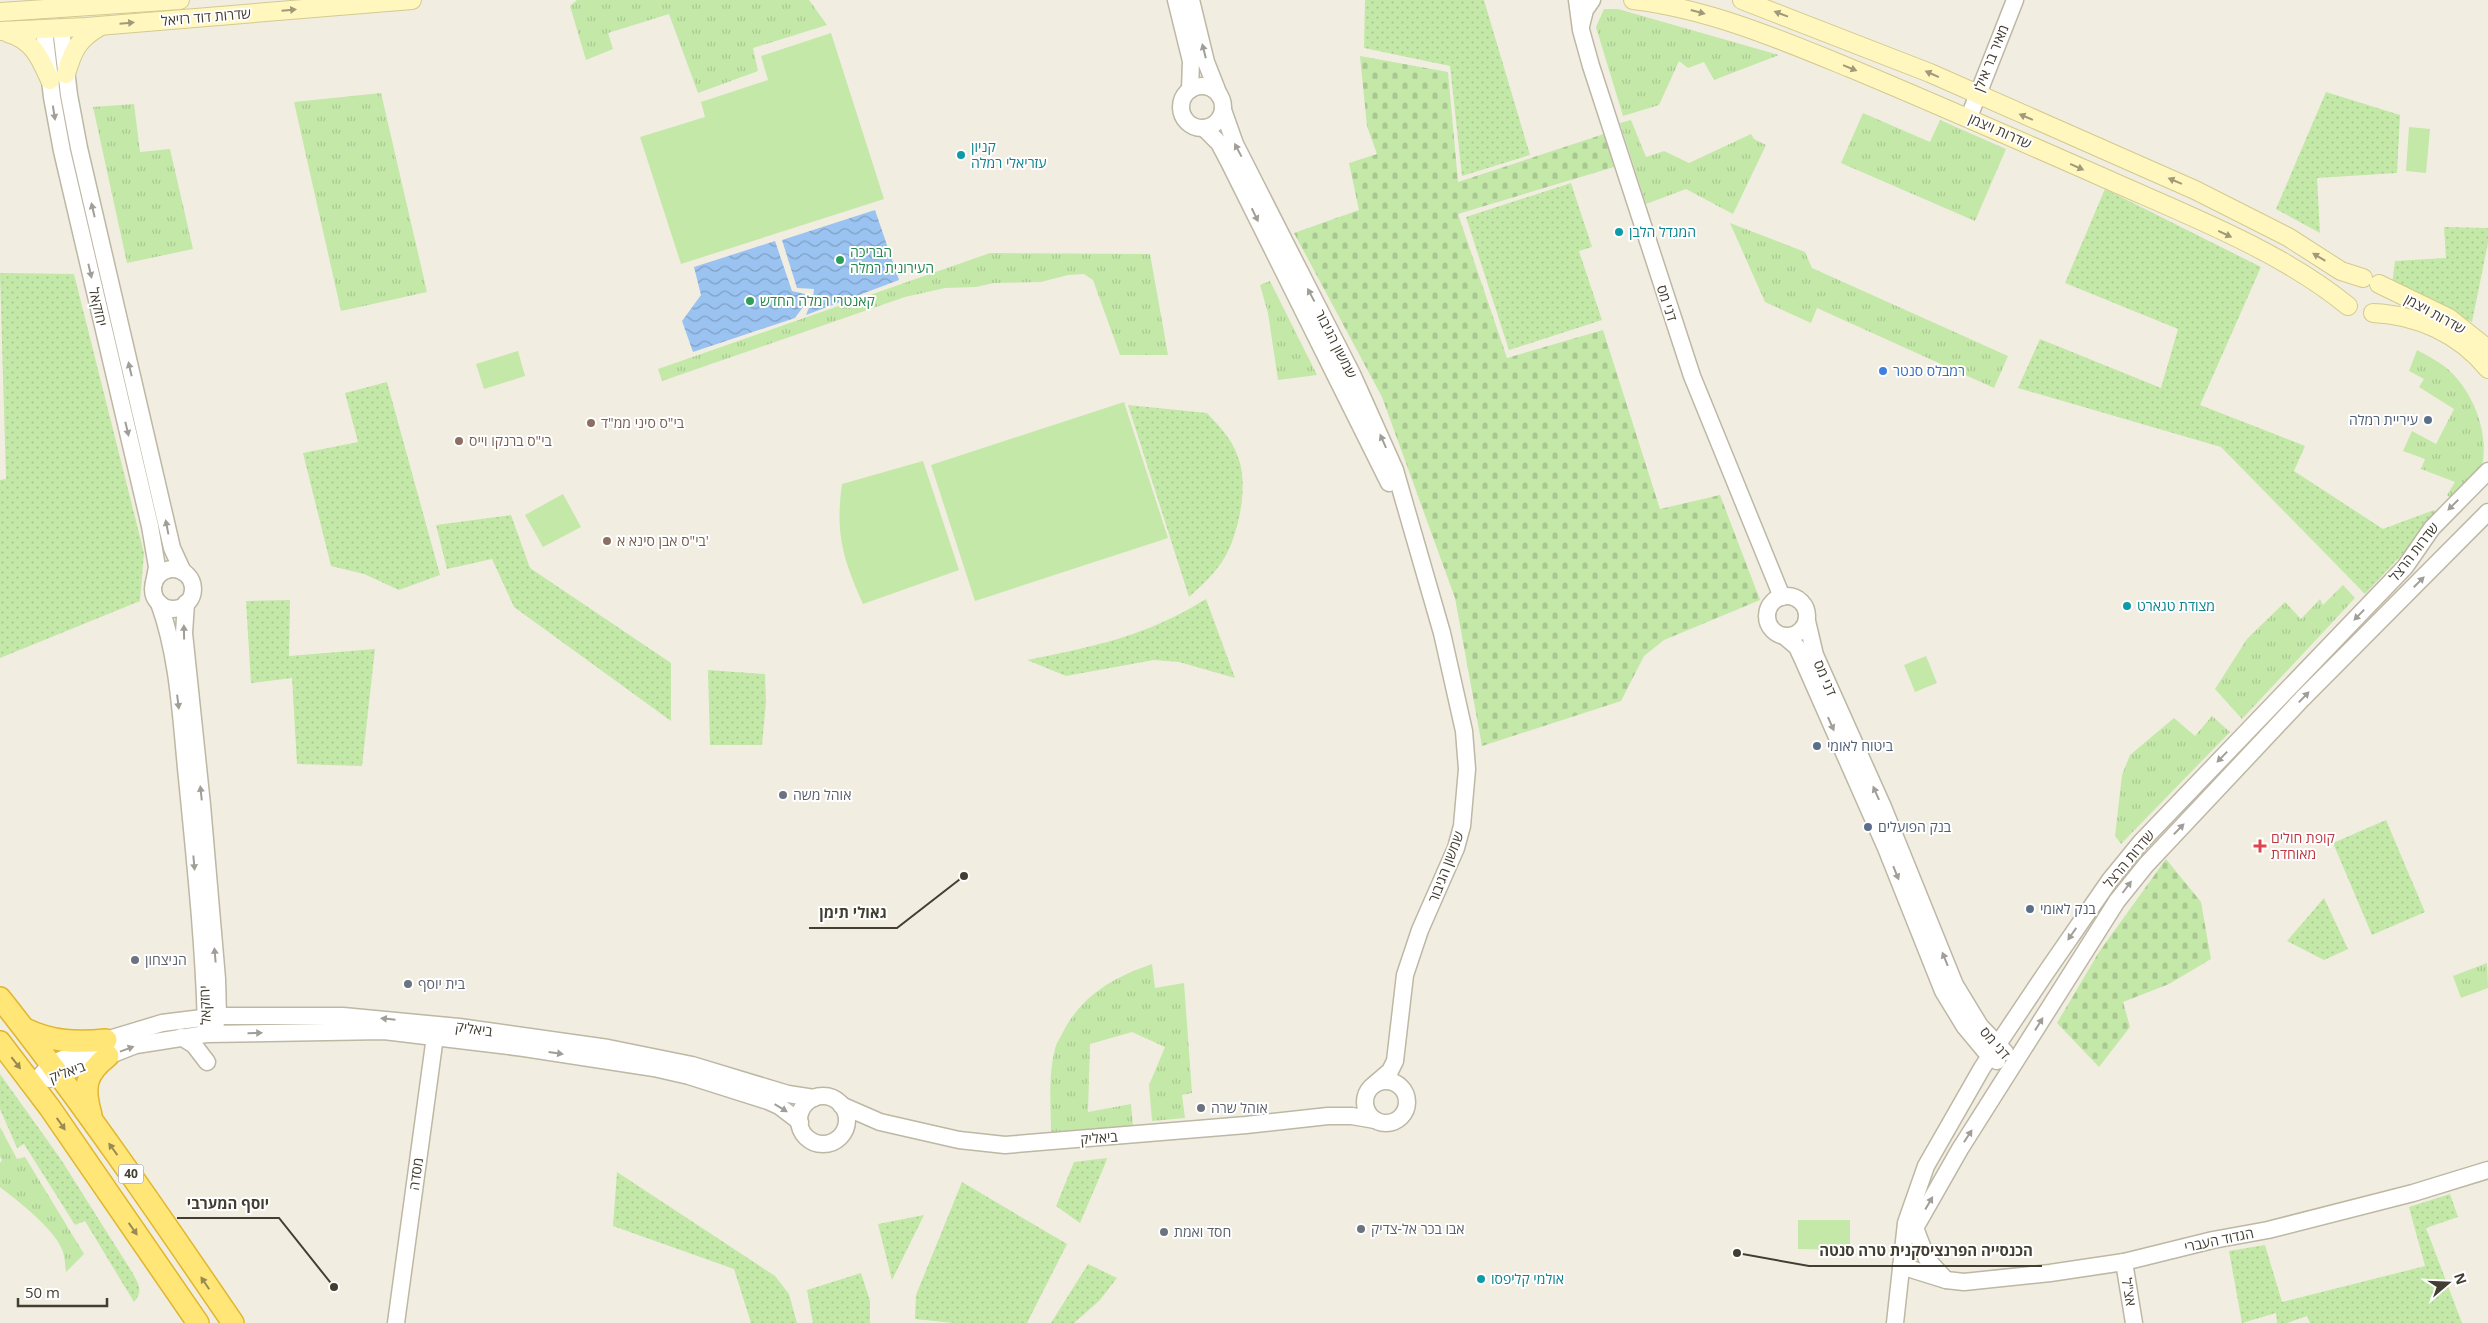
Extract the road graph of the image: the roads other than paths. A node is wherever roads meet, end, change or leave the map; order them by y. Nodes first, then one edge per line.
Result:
1 (25, 0) edge
2 (87, 0) edge
3 (180, 0) edge
4 (412, 0) edge
5 (1176, 0) edge
6 (1191, 0) edge
7 (1577, 0) edge
8 (1592, 0) edge
9 (1633, 0) edge
10 (1742, 0) edge
11 (2015, 0) edge
12 (42, 5) edge
13 (60, 5) edge
14 (106, 6) junction
15 (2, 12) edge
16 (101, 26) junction
17 (52, 29) junction
18 (1581, 30) junction
19 (0, 31) edge
20 (58, 77) junction
21 (1190, 90) junction
22 (1976, 95) junction
23 (1222, 103) junction
24 (1970, 117) junction
25 (1204, 128) junction
26 (2371, 281) junction
27 (2348, 306) junction
28 (2374, 313) junction
29 (2485, 358) edge
30 (2488, 378) edge
31 (2488, 471) edge
32 (2488, 512) edge
33 (183, 572) junction
34 (154, 583) junction
35 (1429, 587) junction
36 (1782, 597) junction
37 (159, 603) junction
38 (186, 603) junction
39 (1806, 621) junction
40 (1784, 636) junction
41 (0, 998) edge
42 (212, 1017) junction
43 (1399, 1026) junction
44 (25, 1029) junction
45 (435, 1031) junction
46 (206, 1034) junction
47 (181, 1037) junction
48 (0, 1042) edge
49 (107, 1048) junction
50 (1990, 1056) junction
51 (207, 1062) dead end
52 (2013, 1065) junction
53 (56, 1070) junction
54 (33, 1084) junction
55 (1371, 1088) junction
56 (1407, 1097) junction
57 (814, 1098) junction
58 (841, 1105) junction
59 (1320, 1117) junction
60 (1375, 1120) junction
61 (94, 1122) junction
62 (800, 1122) junction
63 (880, 1122) junction
64 (843, 1134) junction
65 (2488, 1170) edge
66 (1901, 1266) junction
67 (2125, 1269) junction
68 (1946, 1280) junction
69 (198, 1323) edge
70 (233, 1323) edge
71 (396, 1323) edge
72 (1895, 1323) edge
73 (2134, 1323) edge

1 - 15 main road
2 - 14 main road
3 - 14 main road, שדרות דוד רזיאל
16 -> 4 main road, שדרות דוד רזיאל
5 - 21 street
23 -> 6 street, שמשון הגיבור
7 - 18 street, דני מס
8 - 18 street
9 -> 24 main road, שדרות ויצמן
22 -> 10 main road, שדרות ויצמן
11 - 22 street, מאיר בר אילן
12 - 13 main road, שדרות דוד רזיאל
12 - 15 main road, שדרות דוד רזיאל
12 - 17 main road
13 - 14 main road, שדרות דוד רזיאל
13 - 17 main road
16 - 17 main road, שדרות דוד רזיאל
16 - 20 main road
17 - 19 main road, שדרות דוד רזיאל
17 - 20 street, יחזקאל
18 - 36 street, דני מס
19 - 20 main road
33 -> 20 street, יחזקאל
20 -> 34 street, יחזקאל
21 - 23 street
21 - 25 street
22 - 24 street, מאיר בר אילן
26 -> 22 main road, שדרות ויצמן
23 - 25 street
35 -> 23 street, שמשון הגיבור
24 -> 27 main road, שדרות ויצמן
25 -> 35 street, שמשון הגיבור
26 - 27 main road
26 - 28 main road
26 - 29 main road, שדרות ויצמן
27 - 28 main road
28 - 29 main road, שדרות ויצמן
29 - 30 main road
31 -> 50 street, שדרות הרצל
52 -> 32 street, שדרות הרצל
33 - 34 street
33 - 38 street
34 - 37 street
35 - 43 street, שמשון הגיבור
36 - 39 street
36 - 40 street
37 - 38 street
37 -> 42 street, יחזקאל
42 -> 38 street, יחזקאל
39 - 40 street
50 -> 39 street, דני מס
40 -> 50 street, דני מס
41 - 44 highway, 40
45 -> 42 street, ביאליק
42 - 46 street, יחזקאל
42 - 49 street, ביאליק
43 - 55 street, שמשון הגיבור
43 - 56 street, שמשון הגיבור
44 - 49 highway
44 - 53 highway, 40
46 -> 45 street, ביאליק
45 - 57 street, ביאליק
45 -> 62 street, ביאליק
45 - 71 street, מסדה
46 - 47 street, ביאליק
49 -> 47 street, ביאליק
47 - 51 street
48 -> 54 highway, 40
49 - 53 street, ביאליק
49 - 61 highway
50 - 52 street, דני מס
50 - 66 street, שדרות הרצל
68 -> 52 street, שדרות הרצל
53 - 54 street, ביאליק
53 - 61 highway, 40
54 -> 69 highway, 40
55 - 56 street
55 - 59 street, ביאליק
55 - 60 street
56 - 60 street
57 - 58 street
57 - 62 street
58 - 63 street, ביאליק
58 - 64 street
59 - 60 street, ביאליק
59 - 63 street, ביאליק
70 -> 61 highway, 40
62 - 64 street
63 - 64 street
65 - 67 street, הגדוד העברי
66 - 68 street
66 - 72 street, שדרות הרצל
67 - 68 street
67 - 73 street, אצ"ל

